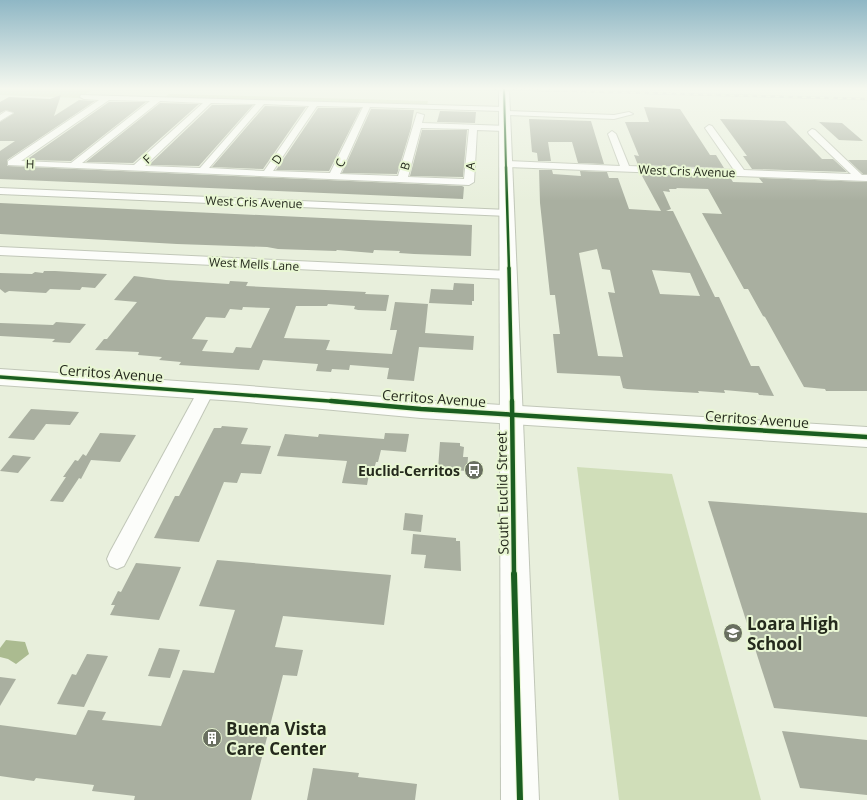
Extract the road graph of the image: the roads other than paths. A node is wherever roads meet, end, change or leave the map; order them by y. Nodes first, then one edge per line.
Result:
1 (65, 126) edge
2 (123, 126) edge
3 (182, 126) edge
4 (240, 126) edge
5 (299, 126) edge
6 (357, 126) edge
7 (418, 126) edge
8 (473, 126) edge
9 (505, 126) edge
10 (709, 128) dead end
11 (812, 132) dead end
12 (612, 134) dead end
13 (506, 164) junction
14 (73, 166) junction
15 (137, 168) junction
16 (626, 169) junction
17 (202, 171) junction
18 (742, 173) junction
19 (267, 174) junction
20 (334, 176) junction
21 (864, 178) edge
22 (402, 179) junction
23 (469, 182) joint
24 (0, 192) edge
25 (508, 213) junction
26 (0, 251) edge
27 (509, 275) junction
28 (0, 377) edge
29 (206, 391) junction
30 (512, 415) junction
31 (867, 437) edge
32 (117, 559) dead end
33 (520, 800) edge

1 - 14 street, H
2 - 14 street
3 - 15 street, F
4 - 17 street
5 - 19 street, D
6 - 20 street, C
7 - 22 street, B
8 - 23 street, A
9 - 13 main road, South Euclid Street
10 - 18 street
11 - 21 street
12 - 16 street
13 - 16 street, West Cris Avenue
13 - 25 main road, South Euclid Street
14 - 15 street, H
15 - 17 street, H
16 - 18 street, West Cris Avenue
17 - 19 street, H
18 - 21 street, West Cris Avenue
19 - 20 street, H
20 - 22 street, H
22 - 23 street, H
24 - 25 street, West Cris Avenue
25 - 27 main road, South Euclid Street
26 - 27 street, West Mells Lane
27 - 30 main road, South Euclid Street
28 - 29 main road, Cerritos Avenue
29 - 30 main road, Cerritos Avenue
29 - 32 street
30 - 31 main road, Cerritos Avenue
30 - 33 main road, South Euclid Street

